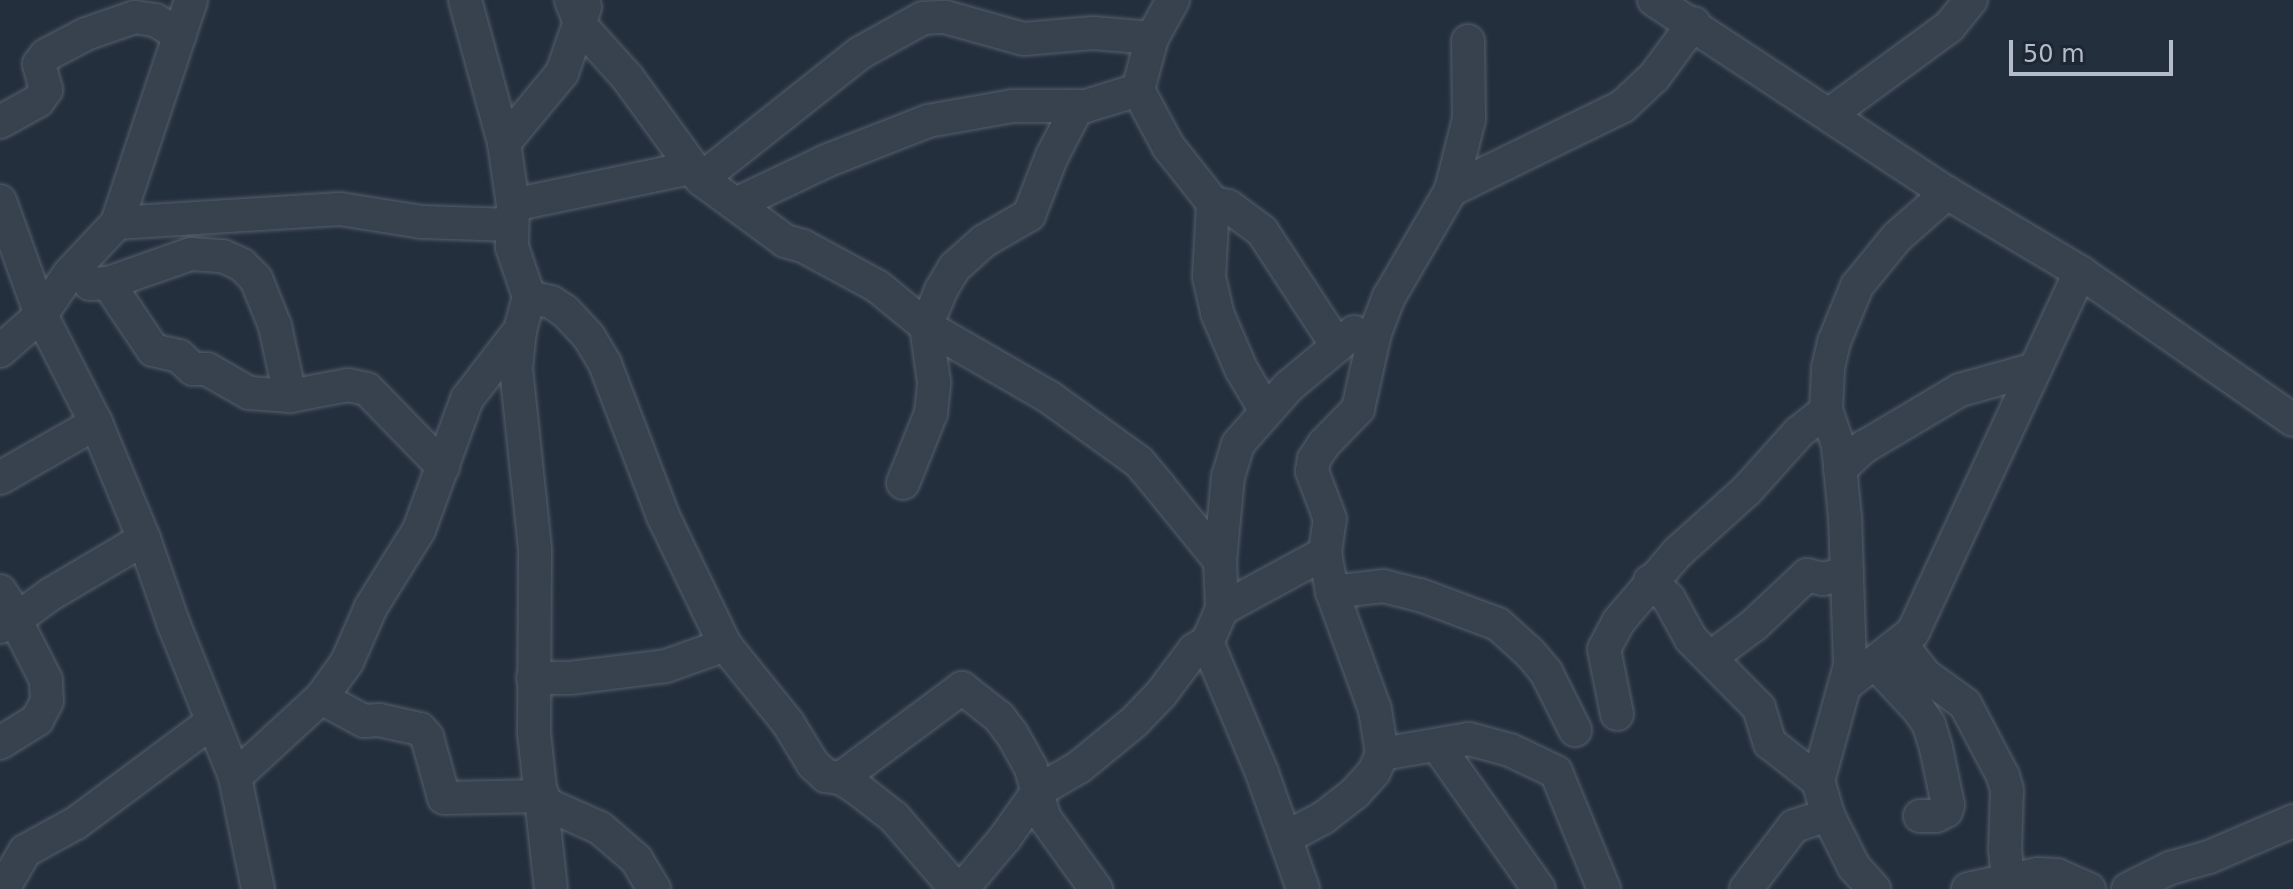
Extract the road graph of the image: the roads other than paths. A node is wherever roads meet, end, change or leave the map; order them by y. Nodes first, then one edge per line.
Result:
1 (191, 0) edge
2 (465, 0) edge
3 (1173, 0) edge
4 (1654, 0) edge
5 (1971, 0) edge
6 (580, 9) edge
7 (918, 9) edge
8 (1694, 23) junction
9 (180, 35) junction
10 (1152, 38) junction
11 (1468, 41) dead end
12 (1138, 90) junction
13 (1078, 106) junction
14 (1830, 114) junction
15 (0, 122) edge
16 (504, 143) junction
17 (696, 174) junction
18 (1451, 190) junction
19 (1947, 193) junction
20 (0, 201) edge
21 (1213, 203) junction
22 (736, 204) junction
23 (513, 215) junction
24 (117, 223) junction
25 (2080, 272) junction
26 (69, 274) junction
27 (108, 283) junction
28 (529, 297) junction
29 (41, 315) junction
30 (1381, 317) junction
31 (926, 326) junction
32 (520, 330) junction
33 (1336, 344) junction
34 (0, 351) edge
35 (2035, 369) junction
36 (290, 396) junction
37 (1266, 411) junction
38 (1826, 411) junction
39 (2293, 420) edge
40 (96, 423) junction
41 (443, 467) junction
42 (1840, 469) junction
43 (0, 478) edge
44 (903, 483) dead end
45 (144, 539) junction
46 (1325, 553) junction
47 (1220, 561) junction
48 (1847, 573) junction
49 (1650, 581) junction
50 (0, 591) edge
51 (1332, 592) junction
52 (1222, 609) junction
53 (9, 622) edge
54 (1207, 642) junction
55 (1901, 644) junction
56 (725, 645) junction
57 (1710, 658) junction
58 (1876, 664) junction
59 (533, 678) junction
60 (1847, 684) junction
61 (321, 698) junction
62 (212, 722) junction
63 (1575, 730) junction
64 (0, 743) edge
65 (1437, 745) junction
66 (1510, 750) junction
67 (1382, 754) junction
68 (235, 777) junction
69 (841, 778) junction
70 (1818, 781) junction
71 (1038, 791) junction
72 (543, 799) junction
73 (1828, 815) junction
74 (1920, 816) dead end
75 (2293, 821) edge
76 (1285, 838) junction
77 (2008, 880) junction
78 (3, 889) edge
79 (258, 889) edge
80 (551, 889) edge
81 (654, 889) edge
82 (959, 889) edge
83 (1096, 889) edge
84 (1303, 889) edge
85 (1539, 889) edge
86 (1604, 889) edge
87 (1746, 889) edge
88 (1874, 889) edge
89 (1968, 889) edge
90 (2089, 889) edge
91 (2128, 889) edge

1 - 9 street
2 - 16 street
3 - 10 street
4 - 8 street
5 - 14 street
6 - 16 street
6 - 17 street
7 - 10 street
7 - 17 street
8 - 14 street
8 - 18 street
9 - 15 street
9 - 24 street
10 - 12 street
11 - 18 street
12 - 13 street
12 - 21 street
13 - 22 street
13 - 31 street
14 - 19 street
16 - 23 street
17 - 22 street
17 - 23 street
18 - 30 street
19 - 25 street
19 - 38 street
20 - 29 street
21 - 33 street
21 - 37 street
22 - 31 street
23 - 24 street
23 - 28 street
24 - 26 street
25 - 35 street
25 - 39 street
26 - 27 street
26 - 29 street
27 - 36 street
27 - 36 street
28 - 32 street
28 - 56 street
29 - 34 street
29 - 40 street
30 - 33 street
30 - 46 street
31 - 44 street
31 - 47 street
32 - 41 street
32 - 59 street
33 - 37 street
35 - 42 street
35 - 55 street
36 - 41 street
37 - 47 street
38 - 42 street
38 - 49 street
40 - 43 street
40 - 45 street
41 - 61 street
42 - 48 street
45 - 53 street
45 - 62 street
46 - 51 street
46 - 52 street
47 - 52 street
48 - 57 street
48 - 60 street
49 - 57 street
49 - 63 street
50 - 53 street
51 - 63 street
51 - 67 street
52 - 54 street
53 - 64 street
54 - 71 street
54 - 76 street
55 - 58 street
55 - 77 street
56 - 59 street
56 - 69 street
57 - 70 street
58 - 60 street
58 - 74 street
59 - 72 street
60 - 70 street
61 - 68 street
61 - 72 street
62 - 68 street
62 - 78 street
63 - 66 street
65 - 66 street
65 - 67 street
65 - 85 street
66 - 86 street
67 - 76 street
68 - 79 street
69 - 71 street
69 - 82 street
70 - 73 street
71 - 82 street
71 - 83 street
72 - 80 street
72 - 81 street
73 - 87 street
73 - 88 street
75 - 91 street
76 - 84 street
77 - 89 street
77 - 90 street

